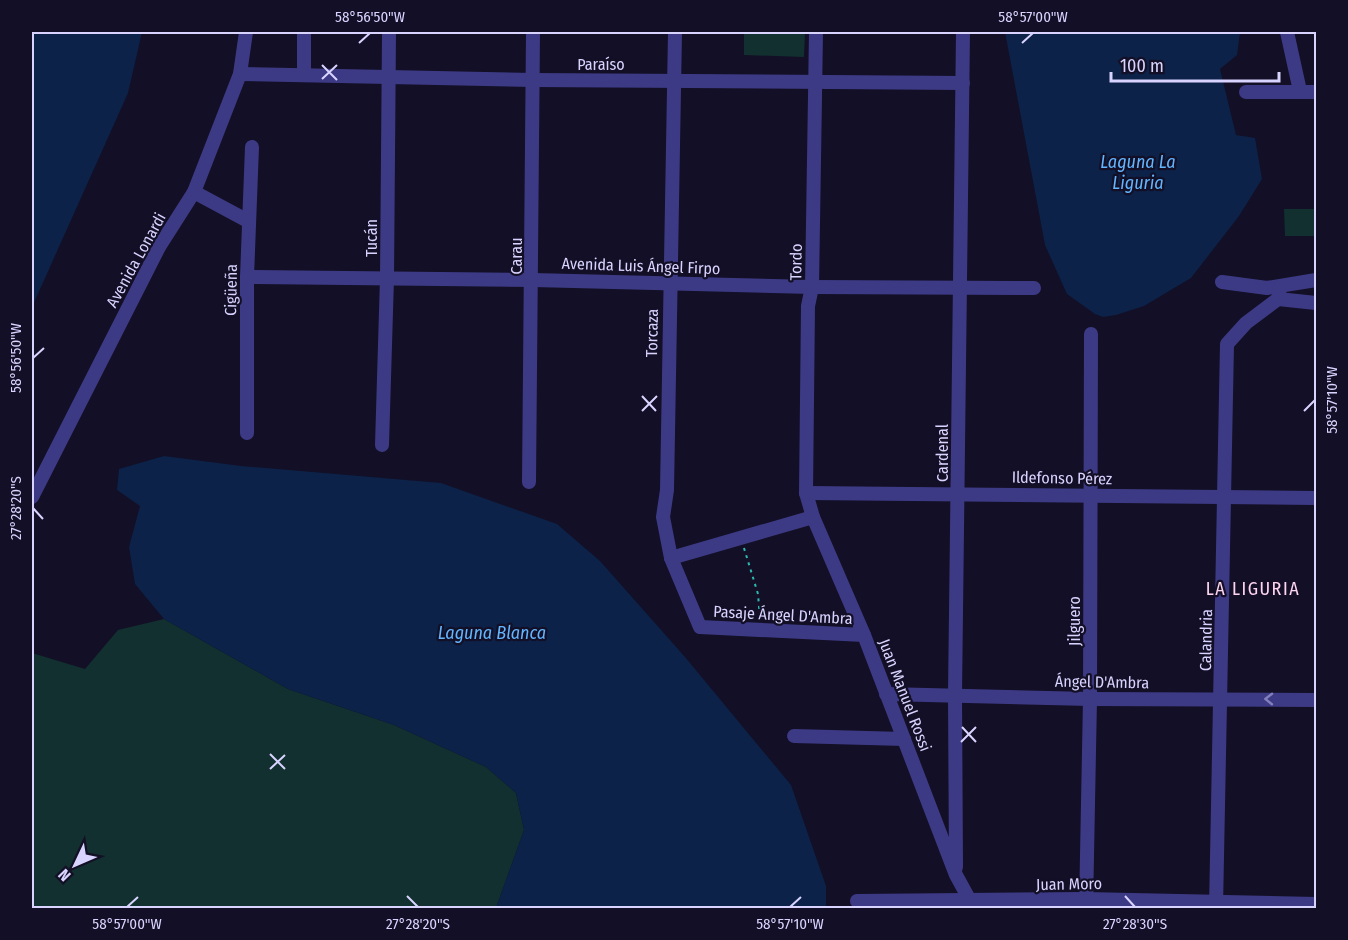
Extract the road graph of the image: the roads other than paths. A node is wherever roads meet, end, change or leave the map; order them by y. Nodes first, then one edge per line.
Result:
1 (246, 32) edge
2 (304, 32) edge
3 (389, 32) edge
4 (533, 32) edge
5 (675, 32) edge
6 (816, 32) edge
7 (963, 32) edge
8 (1287, 32) edge
9 (240, 74) junction
10 (304, 74) junction
11 (389, 76) junction
12 (533, 80) junction
13 (675, 82) junction
14 (816, 83) junction
15 (963, 83) junction
16 (1300, 91) junction
17 (1246, 92) dead end
18 (1317, 92) edge
19 (252, 147) dead end
20 (194, 192) junction
21 (248, 221) junction
22 (247, 277) junction
23 (387, 278) junction
24 (532, 280) junction
25 (1317, 280) edge
26 (1222, 282) dead end
27 (669, 284) junction
28 (812, 287) junction
29 (959, 287) junction
30 (1034, 288) dead end
31 (1279, 293) junction
32 (1317, 303) edge
33 (1091, 334) dead end
34 (247, 433) dead end
35 (382, 445) dead end
36 (529, 482) dead end
37 (806, 493) junction
38 (958, 493) junction
39 (1090, 495) junction
40 (32, 497) edge
41 (1224, 498) junction
42 (1317, 498) edge
43 (813, 517) junction
44 (671, 558) junction
45 (700, 627) joint
46 (864, 635) junction
47 (886, 694) junction
48 (955, 695) junction
49 (1221, 698) junction
50 (1090, 699) junction
51 (1317, 700) edge
52 (794, 736) dead end
53 (904, 739) junction
54 (956, 875) junction
55 (857, 902) dead end
56 (1086, 904) edge
57 (1317, 904) edge
58 (971, 905) edge
59 (1216, 906) edge

1 - 9 street, Avenida Lonardi
2 - 10 street
3 - 11 street, Tucán
4 - 12 street, Carau
5 - 13 street, Torcaza
6 - 14 street, Tordo
7 - 15 street, Cardenal
8 - 16 street
9 - 10 street, Paraíso
9 - 20 street, Avenida Lonardi
10 - 11 street, Paraíso
11 - 12 street, Paraíso
11 - 23 street, Tucán
12 - 13 street, Paraíso
12 - 24 street, Carau
13 - 14 street, Paraíso
13 - 27 street, Torcaza
14 - 15 street, Paraíso
14 - 28 street, Tordo
15 - 29 street, Cardenal
16 - 17 street
16 - 18 street
19 - 21 street, Cigüeña
20 - 21 street
20 - 40 street, Avenida Lonardi
21 - 22 street, Cigüeña
22 - 23 street, Avenida Luis Ángel Firpo
22 - 34 street, Cigüeña
23 - 24 street, Avenida Luis Ángel Firpo
23 - 35 street, Tucán
24 - 27 street, Avenida Luis Ángel Firpo
24 - 36 street, Carau
25 - 31 street
26 - 31 street
27 - 28 street, Avenida Luis Ángel Firpo
27 - 44 street, Torcaza
28 - 29 street, Avenida Luis Ángel Firpo
28 - 37 street, Tordo
29 - 30 street, Avenida Luis Ángel Firpo
29 - 38 street, Cardenal
31 - 32 street
31 - 41 street, Calandria
33 - 39 street, Jilguero
37 - 38 street, Ildefonso Pérez
37 - 43 street, Juan Manuel Rossi
38 - 39 street, Ildefonso Pérez
38 - 48 street, Cardenal
39 - 41 street, Ildefonso Pérez
39 - 50 street, Jilguero
41 - 42 street, Ildefonso Pérez
41 - 49 street, Calandria
43 - 44 street
43 - 46 street, Juan Manuel Rossi
44 - 45 street, Torcaza
45 - 46 street, Pasaje Ángel D'Ambra
46 - 47 street, Juan Manuel Rossi
47 - 48 street, Ángel D'Ambra
47 - 53 street, Juan Manuel Rossi
48 - 50 street, Ángel D'Ambra
48 - 54 street, Cardenal
49 - 50 street, Ángel D'Ambra
51 -> 49 street, Ángel D'Ambra
49 - 59 street, Calandria
50 - 56 street, Jilguero
52 - 53 street
53 - 54 street, Juan Manuel Rossi
54 - 58 street, Juan Manuel Rossi
55 - 58 street, Juan Moro
56 - 58 street, Juan Moro
56 - 59 street, Juan Moro
57 - 59 street, Juan Moro

